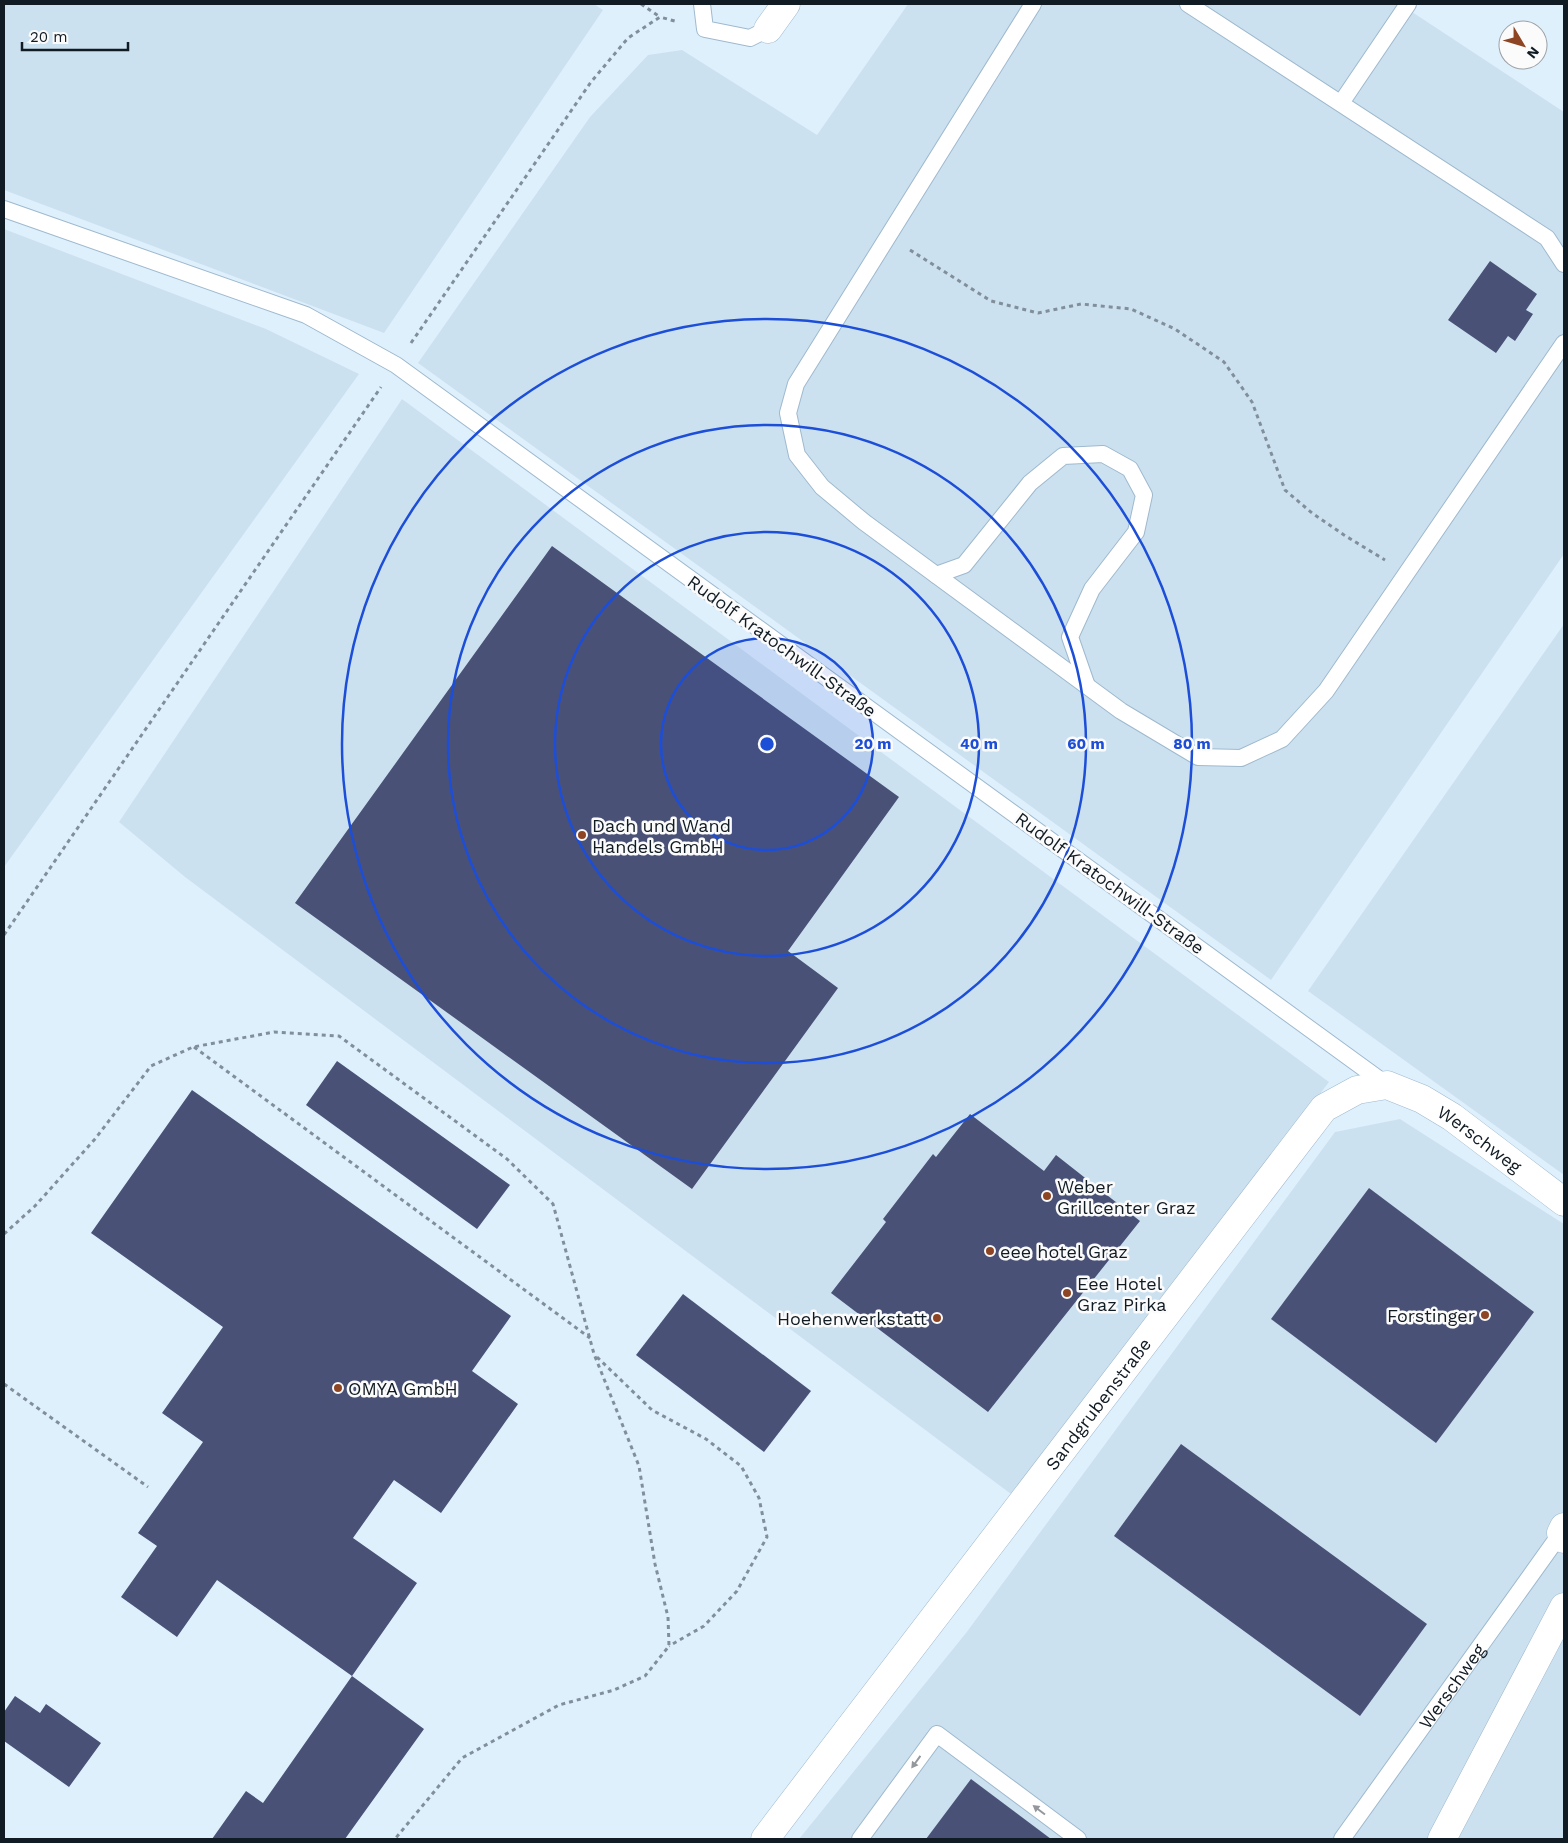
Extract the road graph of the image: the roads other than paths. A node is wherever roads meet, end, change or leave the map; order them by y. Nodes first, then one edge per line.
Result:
1 (702, 4) edge
2 (786, 4) edge
3 (1033, 4) edge
4 (1188, 4) edge
5 (1408, 4) edge
6 (768, 30) joint
7 (1341, 102) junction
8 (4, 209) edge
9 (1564, 264) edge
10 (1564, 343) edge
11 (936, 575) junction
12 (1087, 686) junction
13 (1387, 1085) junction
14 (1564, 1202) edge
15 (1563, 1533) edge
16 (1564, 1607) edge
17 (765, 1839) edge
18 (860, 1839) edge
19 (1078, 1839) edge
20 (1342, 1839) edge
21 (1442, 1839) edge

1 - 6 lane
2 - 6 street
3 - 11 lane
4 - 7 lane
5 - 7 lane
7 - 9 lane
8 - 13 lane, Rudolf Kratochwill-Straße
10 - 12 lane
11 - 12 lane
11 - 12 lane
13 - 14 street, Werschweg
13 - 17 street, Sandgrubenstraße
15 - 20 lane, Werschweg
16 - 21 street
19 -> 18 lane

